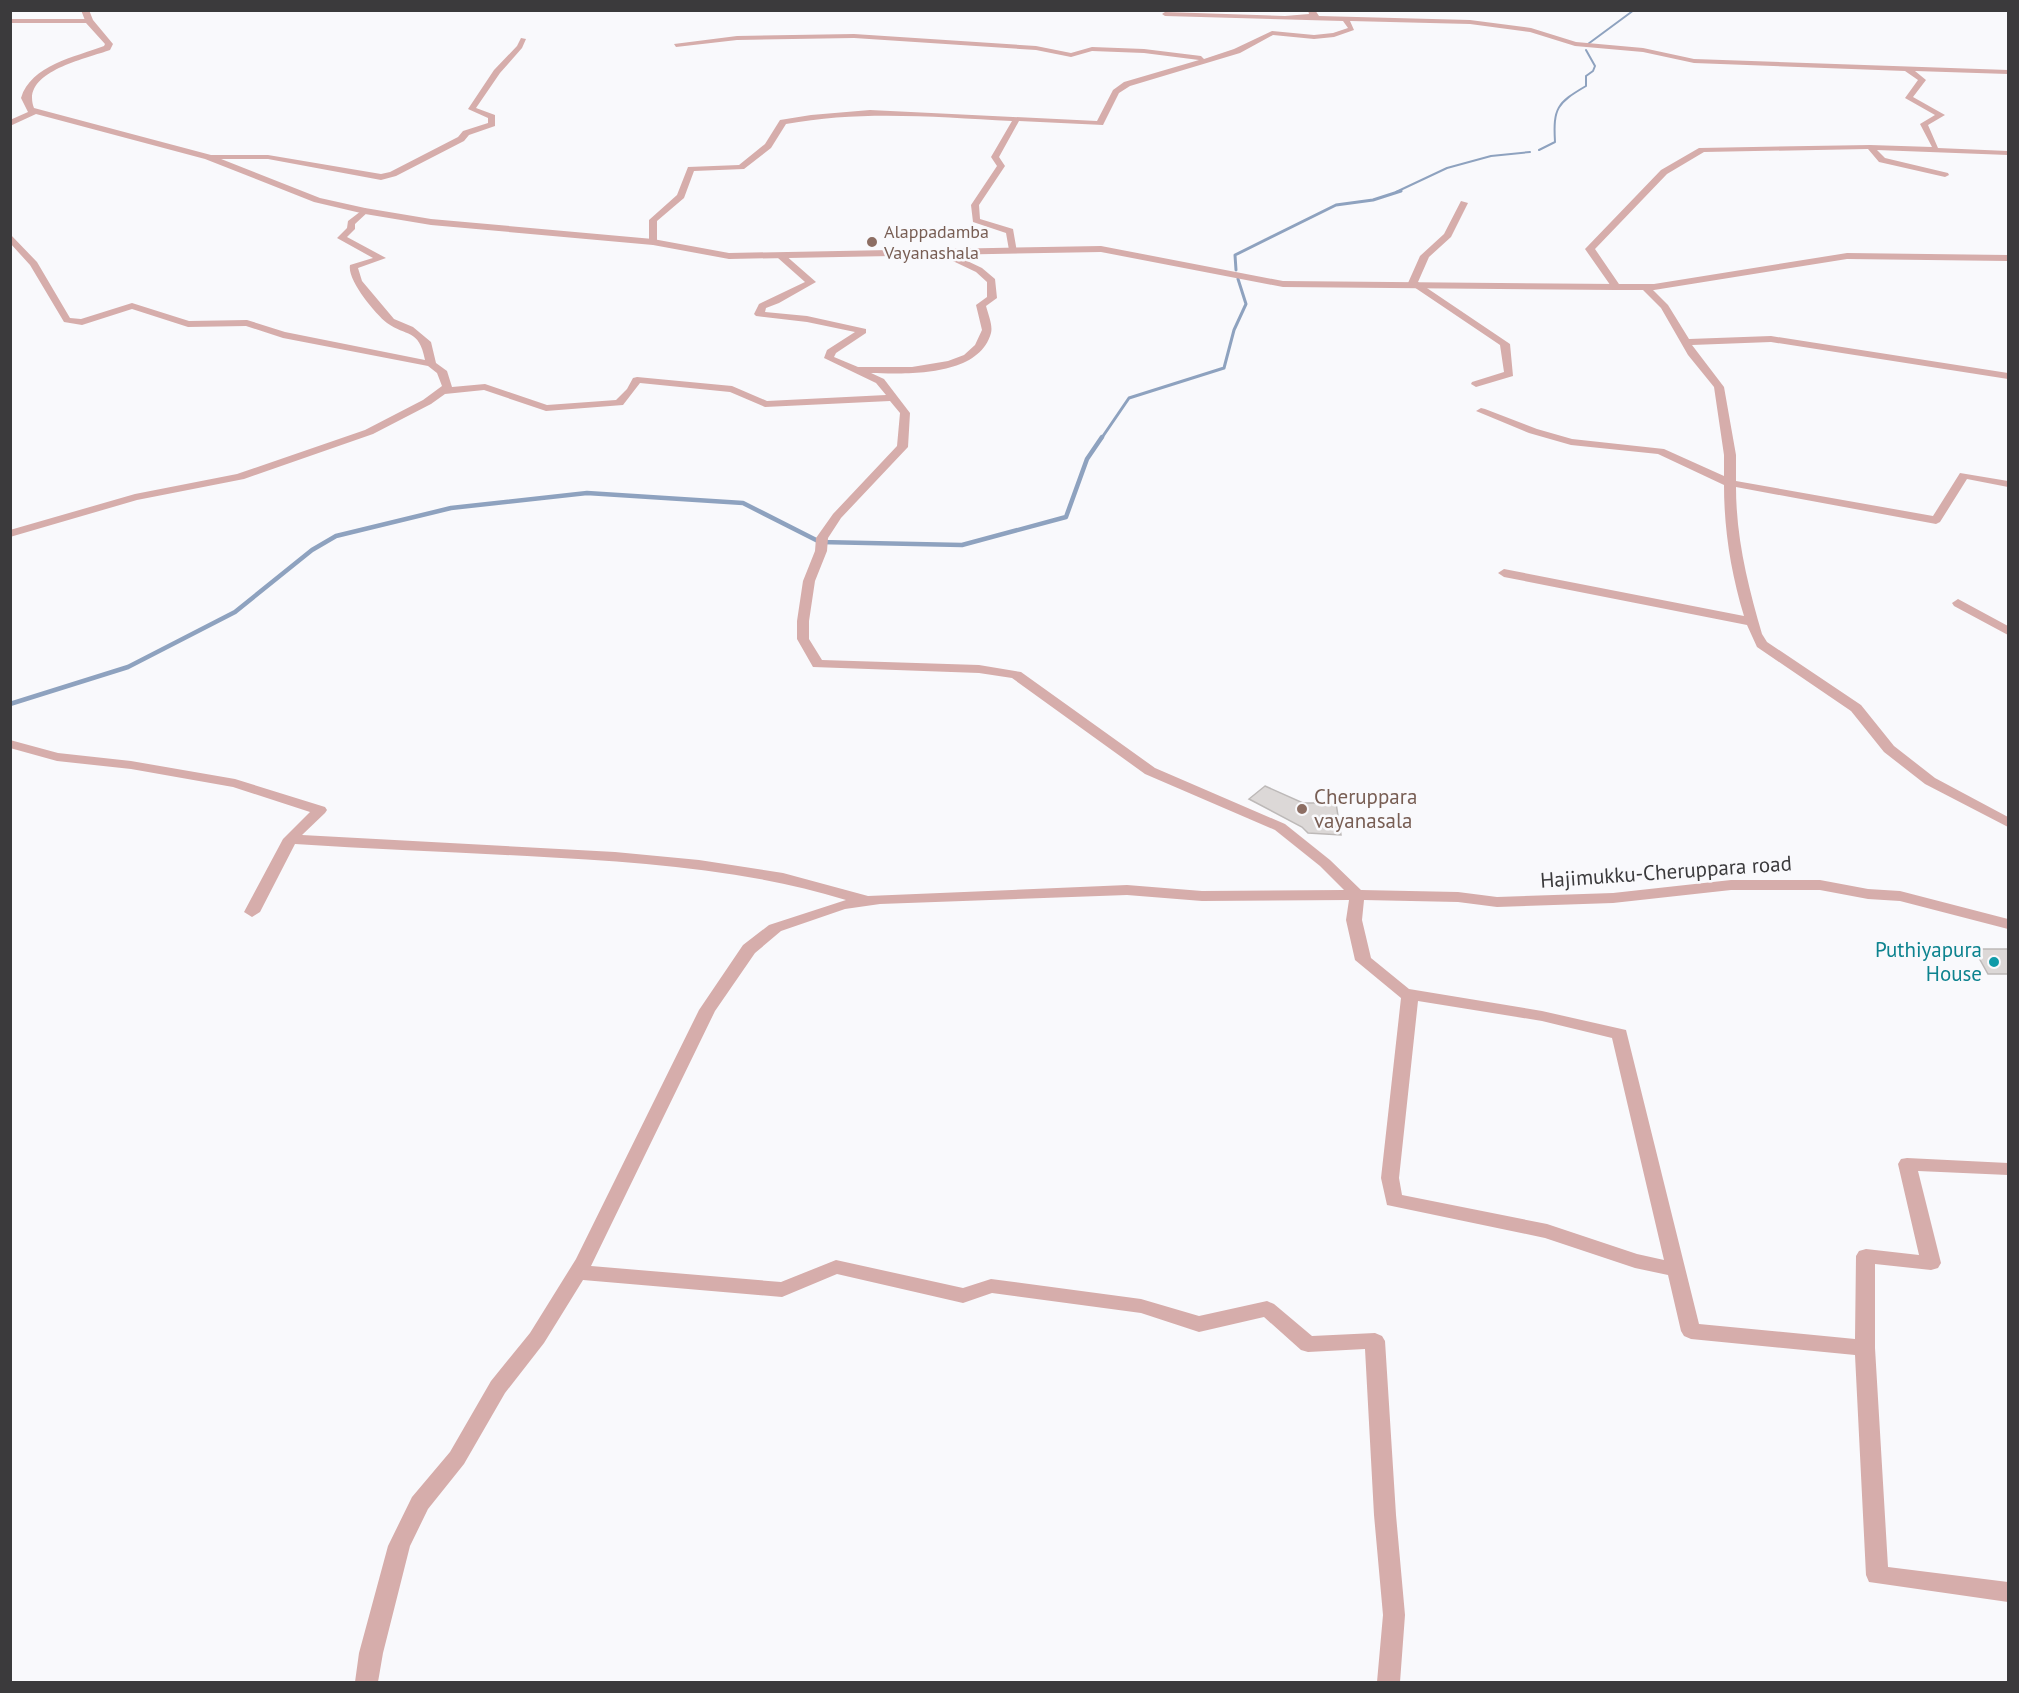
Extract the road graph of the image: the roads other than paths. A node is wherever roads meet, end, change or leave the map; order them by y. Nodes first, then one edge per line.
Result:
1 (85, 10) edge
2 (1312, 13) edge
3 (1165, 14) dead end
4 (1345, 19) junction
5 (10, 21) edge
6 (89, 21) junction
7 (523, 39) dead end
8 (676, 45) dead end
9 (1212, 59) junction
10 (1908, 69) junction
11 (2008, 72) edge
12 (34, 112) junction
13 (1017, 119) junction
14 (10, 124) edge
15 (1935, 146) dead end
16 (1870, 147) junction
17 (2008, 153) edge
18 (208, 158) junction
19 (1945, 175) dead end
20 (1464, 203) dead end
21 (365, 211) junction
22 (10, 237) edge
23 (653, 242) junction
24 (1014, 249) junction
25 (939, 251) junction
26 (781, 256) junction
27 (2008, 258) edge
28 (1413, 283) junction
29 (1616, 287) junction
30 (1645, 287) junction
31 (1686, 342) junction
32 (431, 364) junction
33 (856, 370) junction
34 (2008, 376) edge
35 (1476, 384) dead end
36 (441, 391) junction
37 (894, 398) junction
38 (1481, 411) dead end
39 (1730, 483) junction
40 (2008, 484) edge
41 (10, 534) edge
42 (1503, 573) dead end
43 (1958, 603) dead end
44 (1753, 622) junction
45 (2008, 631) edge
46 (10, 744) edge
47 (2008, 823) edge
48 (290, 839) junction
49 (1357, 895) junction
50 (867, 901) junction
51 (252, 912) dead end
52 (2008, 924) edge
53 (1410, 994) junction
54 (2008, 1169) edge
55 (1677, 1270) junction
56 (577, 1272) junction
57 (1865, 1348) junction
58 (2008, 1592) edge
59 (366, 1683) edge
60 (1389, 1683) edge

1 - 6 street
2 - 3 street
2 - 4 street
4 - 9 street
4 - 10 street
5 - 6 street
6 - 12 street
7 - 18 street
8 - 9 street
9 - 13 street
10 - 11 street
10 - 15 street
12 - 14 street
12 - 18 street
13 - 23 street
13 - 24 street
16 - 17 street
16 - 19 street
16 - 29 street
18 - 21 street
20 - 28 street
21 - 23 street
21 - 32 street
22 - 32 street
23 - 26 street
24 - 25 street
24 - 28 street
25 - 26 street
25 - 33 street
26 - 33 street
27 - 30 street
28 - 29 street
28 - 35 street
29 - 30 street
30 - 31 street
31 - 34 street
31 - 39 street
32 - 36 street
33 - 37 street
36 - 37 street
36 - 41 street
37 - 49 street
38 - 39 street
39 - 40 street
39 - 44 street
42 - 44 street
43 - 45 street
44 - 47 street
46 - 48 street
48 - 50 street
48 - 51 street
49 - 50 street, Hajimukku-Cheruppara road
49 - 52 street, Hajimukku-Cheruppara road
49 - 53 street
50 - 56 street
53 - 55 street
53 - 55 street
54 - 57 street
55 - 57 street
56 - 59 street
56 - 60 street
57 - 58 street

